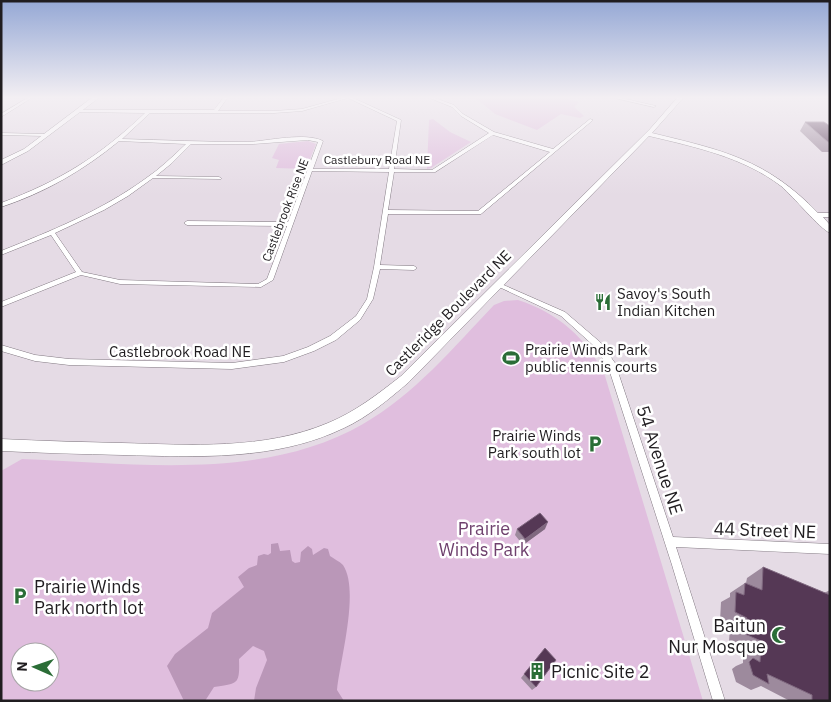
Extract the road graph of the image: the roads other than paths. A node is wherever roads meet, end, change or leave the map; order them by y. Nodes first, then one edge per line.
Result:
1 (52, 130) edge
2 (129, 130) edge
3 (397, 130) edge
4 (486, 130) edge
5 (579, 130) edge
6 (651, 130) edge
7 (664, 130) edge
8 (649, 132) junction
9 (492, 133) junction
10 (1, 134) edge
11 (45, 135) junction
12 (668, 139) junction
13 (118, 140) junction
14 (686, 140) junction
15 (190, 142) junction
16 (637, 144) junction
17 (699, 146) junction
18 (553, 151) junction
19 (1, 163) edge
20 (312, 170) junction
21 (391, 170) junction
22 (154, 177) junction
23 (219, 178) dead end
24 (1, 205) edge
25 (385, 212) junction
26 (814, 215) junction
27 (830, 215) edge
28 (187, 223) dead end
29 (290, 224) junction
30 (830, 230) edge
31 (52, 233) junction
32 (1, 253) edge
33 (377, 267) junction
34 (414, 268) dead end
35 (80, 273) junction
36 (499, 285) junction
37 (1, 305) edge
38 (1, 348) edge
39 (1, 445) edge
40 (669, 542) junction
41 (830, 549) edge
42 (718, 701) edge

1 - 11 street
2 - 13 street
3 - 21 street, Castlebrook Road NE
4 - 9 street
5 - 18 street
6 - 8 street, Castleridge Boulevard NE
7 - 14 street
8 - 12 street
8 - 14 street
8 - 16 street, Castleridge Boulevard NE
9 - 18 street
9 - 21 street, Castlebury Road NE
10 - 11 street
11 - 19 street
12 - 16 street
12 - 17 street
13 - 15 street, Castlebrook Rise NE
13 - 24 street
14 - 17 street
15 - 20 street, Castlebrook Rise NE
15 - 22 street
16 - 36 street, Castleridge Boulevard NE
17 - 26 street
18 - 25 street
20 - 21 street, Castlebury Road NE
20 - 29 street, Castlebrook Rise NE
21 - 25 street, Castlebrook Road NE
22 - 23 street
22 - 31 street
25 - 33 street, Castlebrook Road NE
26 - 27 street
26 - 30 street
28 - 29 street
29 - 35 street, Castlebrook Rise NE
31 - 32 street
31 - 35 street
33 - 34 street
33 - 38 street, Castlebrook Road NE
35 - 37 street
36 - 39 street, Castleridge Boulevard NE
36 - 40 street, 54 Avenue NE
40 - 41 street, 44 Street NE
40 - 42 street, 54 Avenue NE

